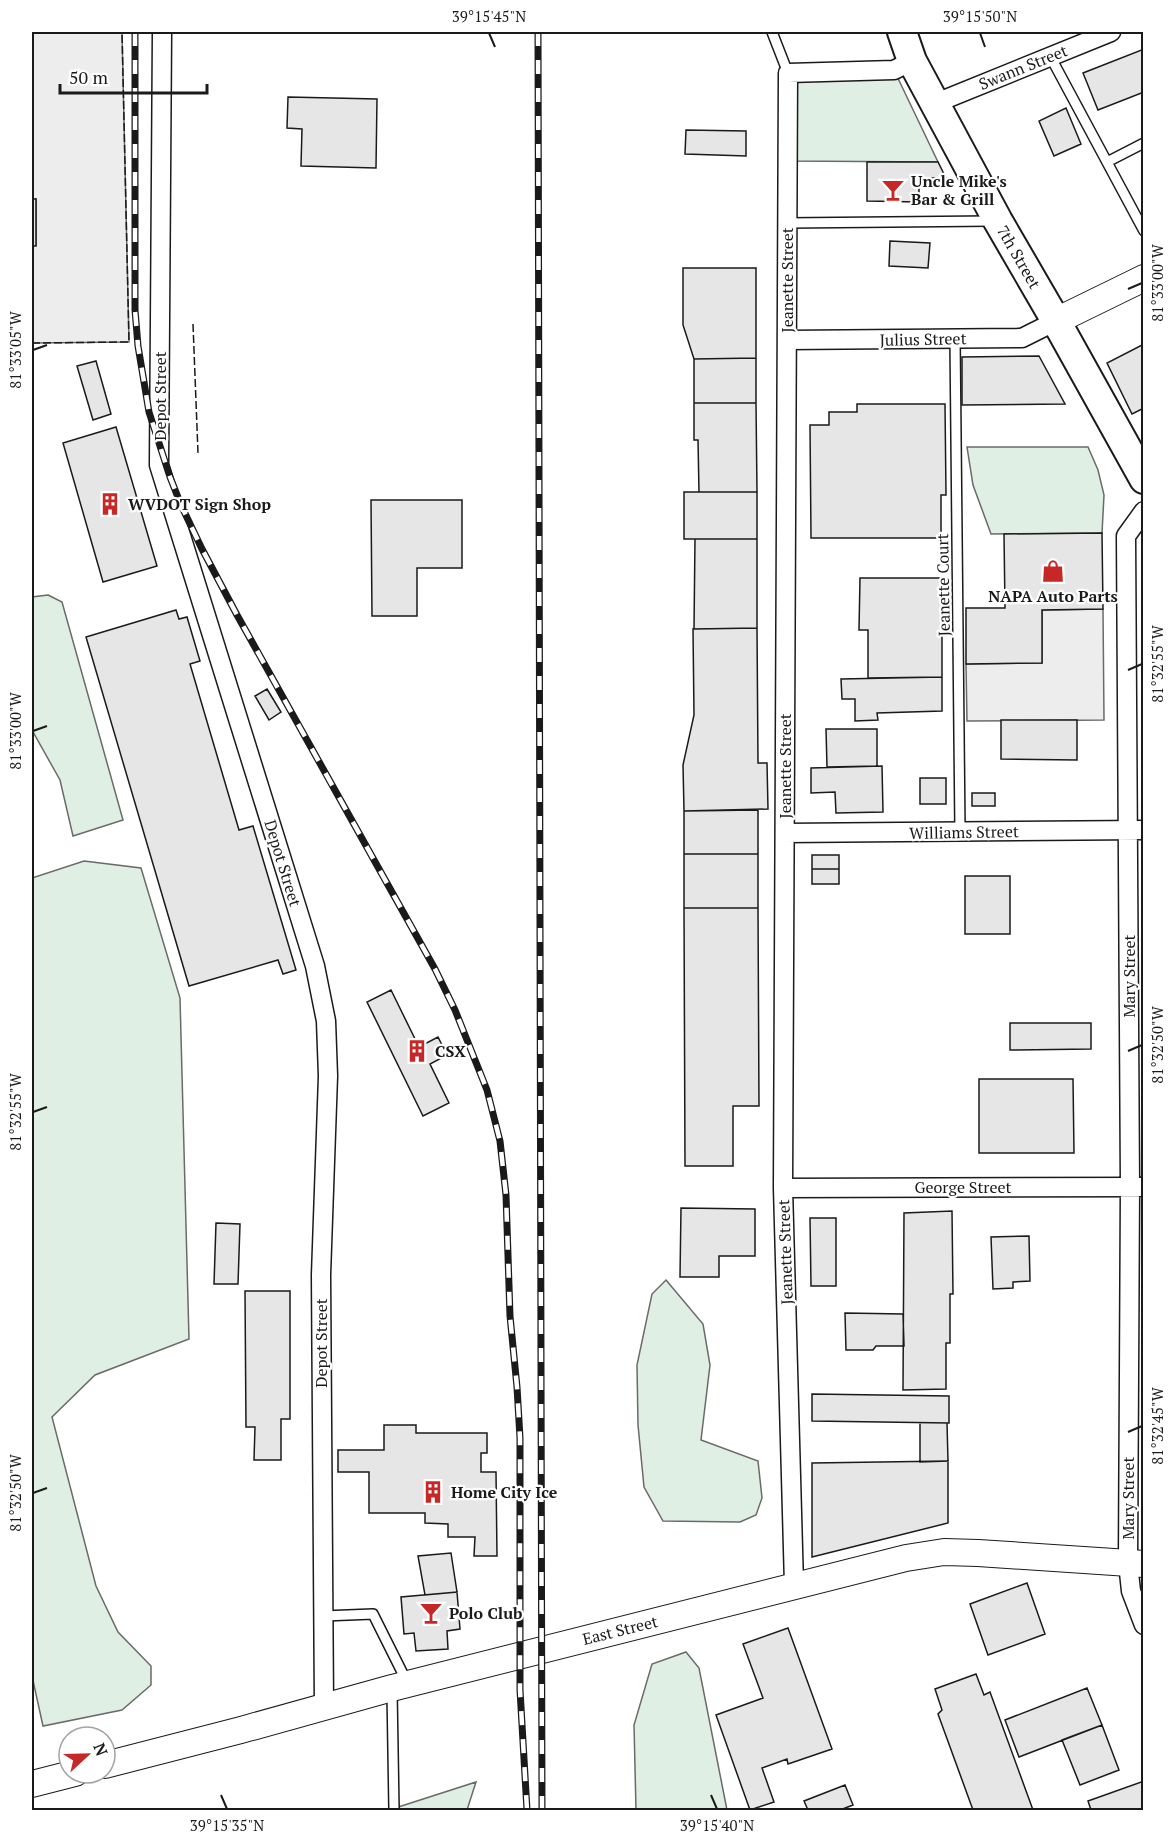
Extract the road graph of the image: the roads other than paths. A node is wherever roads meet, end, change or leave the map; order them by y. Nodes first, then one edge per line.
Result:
1 (162, 32) edge
2 (772, 32) edge
3 (902, 32) edge
4 (1103, 33) edge
5 (1050, 56) junction
6 (912, 61) junction
7 (788, 73) junction
8 (936, 103) junction
9 (1143, 143) edge
10 (1107, 162) junction
11 (998, 221) junction
12 (787, 223) junction
13 (1143, 231) edge
14 (1143, 278) edge
15 (1056, 321) junction
16 (955, 338) junction
17 (787, 340) junction
18 (1140, 464) edge
19 (1143, 511) edge
20 (1136, 830) edge
21 (960, 832) junction
22 (784, 833) junction
23 (1137, 1186) edge
24 (783, 1188) junction
25 (1136, 1564) edge
26 (794, 1585) junction
27 (323, 1616) junction
28 (1143, 1625) edge
29 (400, 1686) junction
30 (324, 1707) junction
31 (117, 1762) edge
32 (57, 1778) edge
33 (32, 1784) edge
34 (394, 1810) edge

1 - 27 street, Depot Street
2 - 7 lane
3 - 6 main road, 7th Street
4 - 5 street, Swann Street
5 - 8 street, Swann Street
5 - 10 lane
6 - 7 street
6 - 8 main road, 7th Street
7 - 12 street, Jeanette Street
8 - 11 main road, 7th Street
9 - 10 lane
10 - 13 lane
11 - 12 lane
11 - 15 main road, 7th Street
12 - 17 street, Jeanette Street
14 - 15 main road
15 - 16 street, Julius Street
15 - 18 main road, 7th Street
16 - 17 street, Julius Street
16 - 21 lane, Jeanette Court
17 - 22 street, Jeanette Street
19 - 20 street, Mary Street
20 - 21 street, Williams Street
20 - 23 street, Mary Street
21 - 22 street, Williams Street
22 - 24 street, Jeanette Street
23 - 24 street, George Street
23 - 25 street, Mary Street
24 - 26 street, Jeanette Street
25 - 26 main road, East Street
25 - 28 street, Mary Street
26 - 29 main road, East Street
27 - 29 lane
27 - 30 street, Depot Street
29 - 30 main road, East Street
29 - 34 lane
30 - 31 main road, East Street
32 - 33 main road

